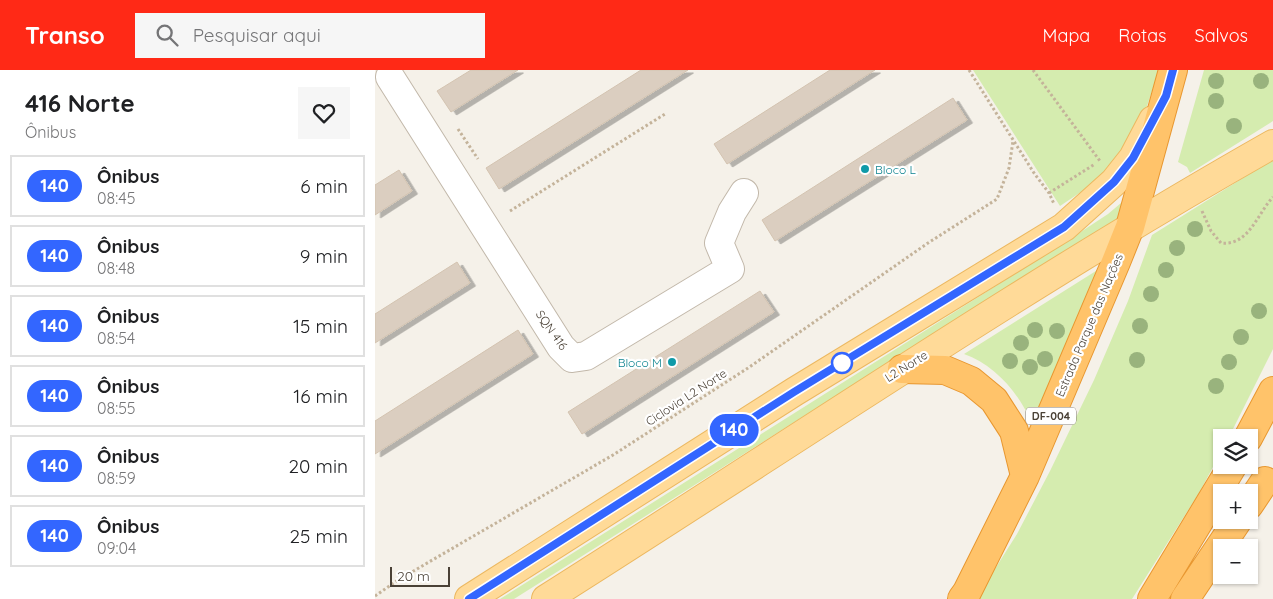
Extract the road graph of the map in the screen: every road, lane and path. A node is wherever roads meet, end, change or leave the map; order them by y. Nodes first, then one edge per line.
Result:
1 (969, 70) edge
2 (1033, 70) edge
3 (1173, 70) edge
4 (388, 78) edge
5 (1166, 96) junction
6 (665, 114) dead end
7 (458, 129) dead end
8 (1013, 141) junction
9 (1273, 144) edge
10 (477, 159) dead end
11 (744, 193) dead end
12 (1049, 194) junction
13 (1056, 208) dead end
14 (510, 211) dead end
15 (1130, 228) junction
16 (902, 369) junction
17 (1273, 391) edge
18 (1254, 429) edge
19 (1228, 474) edge
20 (1025, 476) junction
21 (1269, 483) edge
22 (1258, 495) edge
23 (1233, 529) edge
24 (375, 596) edge
25 (469, 599) edge
26 (547, 599) edge
27 (962, 599) edge
28 (1152, 599) edge
29 (1185, 599) edge

1 - 8 path
2 - 12 path
3 - 5 highway
4 - 11 street, SQN 416
5 - 15 highway, Estrada Parque das Nações
5 - 25 main road
6 - 14 path
7 - 10 path
8 - 12 path
8 - 24 path, Ciclovia L2 Norte
9 - 15 main road, L2 Norte
12 - 13 path
15 - 16 main road, L2 Norte
15 - 20 highway, Estrada Parque das Nações / DF-004
16 - 20 highway
16 - 26 main road, L2 Norte
17 - 18 highway
19 - 28 highway
20 - 27 highway, Estrada Parque das Nações / DF-004
21 - 22 highway
23 - 29 highway

